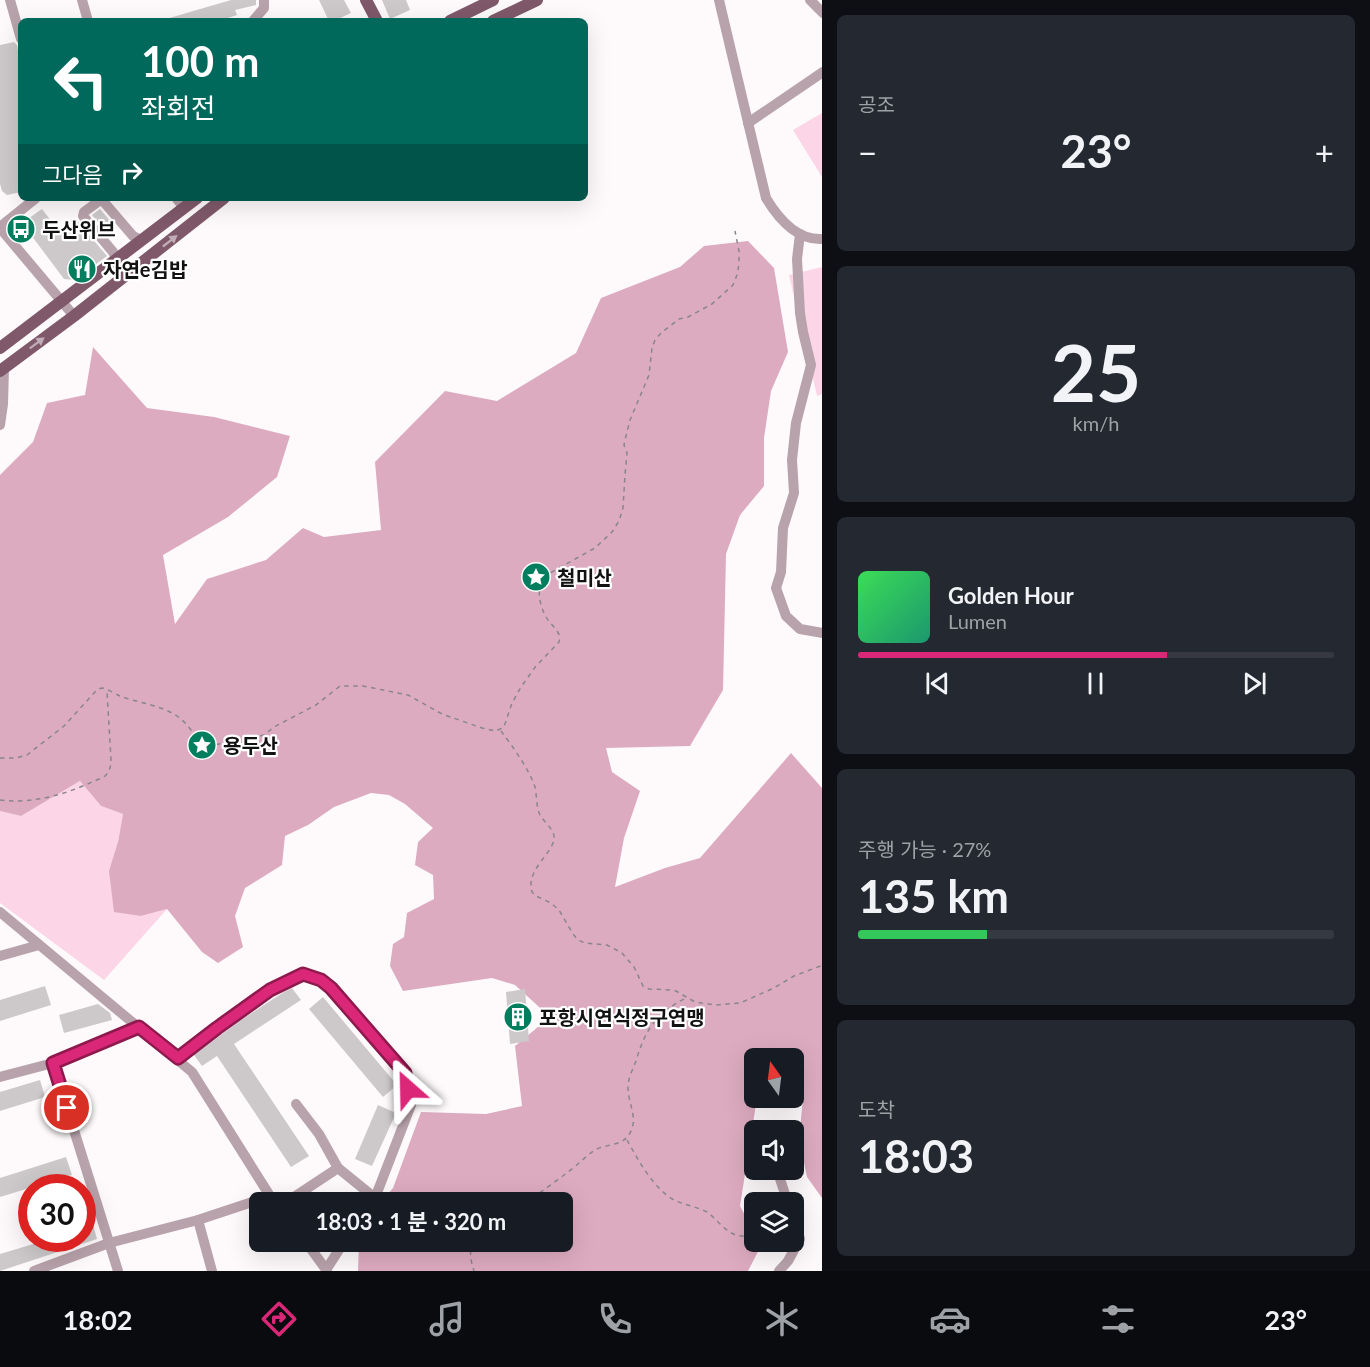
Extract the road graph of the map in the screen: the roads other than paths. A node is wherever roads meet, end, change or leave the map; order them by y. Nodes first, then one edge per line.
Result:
1 (10, 0) edge
2 (82, 0) edge
3 (264, 0) edge
4 (366, 0) edge
5 (493, 0) edge
6 (537, 0) edge
7 (718, 0) edge
8 (810, 0) edge
9 (821, 10) edge
10 (87, 18) edge
11 (256, 18) edge
12 (375, 18) edge
13 (456, 18) edge
14 (499, 18) edge
15 (18, 28) edge
16 (822, 72) edge
17 (748, 123) junction
18 (32, 201) edge
19 (220, 201) edge
20 (180, 202) edge
21 (0, 228) edge
22 (800, 234) junction
23 (822, 238) edge
24 (141, 240) junction
25 (117, 259) junction
26 (61, 300) junction
27 (74, 316) junction
28 (0, 348) edge
29 (2, 370) edge
30 (0, 425) edge
31 (822, 633) edge
32 (0, 912) edge
33 (39, 945) junction
34 (0, 956) edge
35 (139, 1027) junction
36 (178, 1058) junction
37 (53, 1063) junction
38 (0, 1077) edge
39 (296, 1104) dead end
40 (338, 1168) junction
41 (269, 1192) edge
42 (302, 1192) edge
43 (363, 1192) edge
44 (377, 1192) edge
45 (249, 1207) edge
46 (198, 1220) junction
47 (109, 1243) junction
48 (314, 1252) edge
49 (338, 1252) edge
50 (794, 1252) edge
51 (327, 1270) edge
52 (34, 1271) edge
53 (118, 1271) edge
54 (212, 1271) edge
55 (779, 1271) edge

1 - 15 street
2 - 10 street
3 - 11 street
4 - 12 main road
5 - 13 main road
6 - 14 main road
7 - 17 street
8 - 9 street
16 - 17 street
17 - 22 street
18 - 21 street
27 -> 19 main road
20 - 24 main road
21 - 26 street
22 - 23 street
22 - 31 street
24 - 25 main road
24 - 25 street
25 - 26 main road
26 - 27 street
26 - 28 main road
29 -> 27 main road
29 - 30 street
32 - 33 street
33 - 34 street
33 - 35 street
35 - 36 street
35 - 37 street
36 - 41 street
36 - 44 street
37 - 38 street
37 - 47 street
39 - 40 street
40 - 42 street
40 - 43 street
45 - 46 street
46 - 47 street
46 - 54 street
47 - 52 street
47 - 53 street
48 - 51 street
49 - 51 street
50 - 55 street

